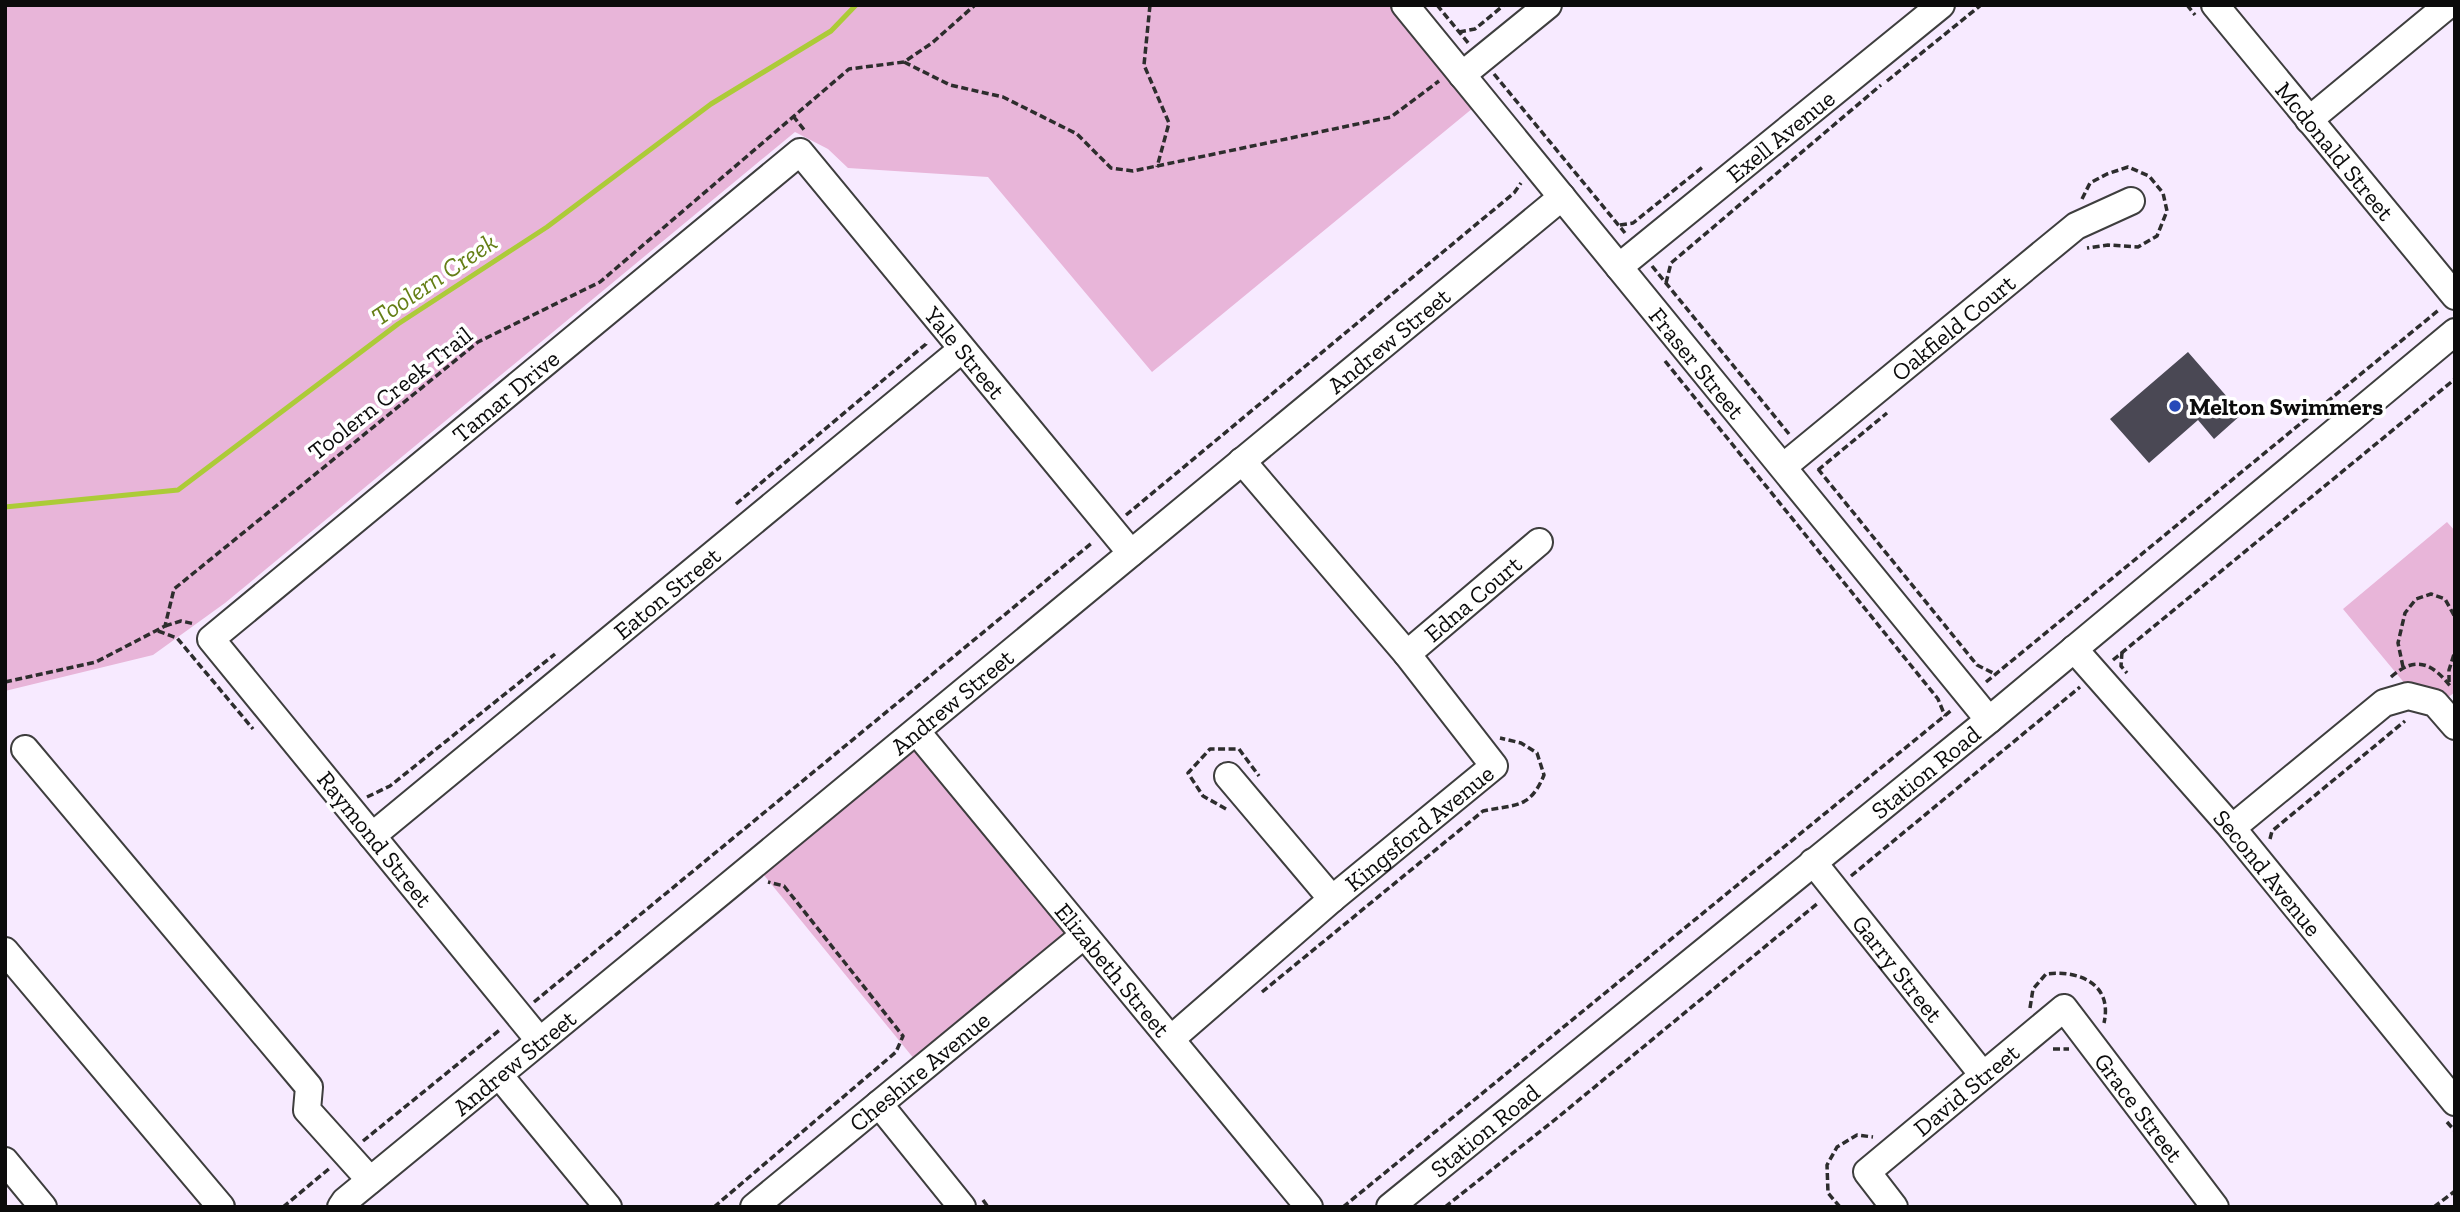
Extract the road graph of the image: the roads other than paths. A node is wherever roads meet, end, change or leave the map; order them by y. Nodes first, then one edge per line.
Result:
1 (1405, 5) edge
2 (1548, 5) edge
3 (1941, 5) edge
4 (2216, 5) edge
5 (2448, 5) edge
6 (1467, 68) junction
7 (2309, 120) junction
8 (800, 152) joint
9 (2131, 201) dead end
10 (1553, 204) junction
11 (1629, 259) junction
12 (2450, 301) edge
13 (2454, 333) edge
14 (955, 354) junction
15 (1793, 459) junction
16 (1242, 461) junction
17 (1539, 541) dead end
18 (1130, 553) junction
19 (211, 639) joint
20 (2074, 649) junction
21 (1406, 654) junction
22 (1989, 720) junction
23 (2455, 726) edge
24 (917, 732) junction
25 (26, 749) dead end
26 (1228, 776) dead end
27 (2232, 828) junction
28 (372, 836) junction
29 (1814, 862) junction
30 (1332, 899) junction
31 (1083, 936) junction
32 (5, 951) edge
33 (2064, 1008) joint
34 (1171, 1039) junction
35 (539, 1040) junction
36 (499, 1075) junction
37 (1983, 1075) junction
38 (2455, 1102) edge
39 (879, 1104) junction
40 (5, 1161) edge
41 (370, 1180) junction
42 (971, 1201) edge
43 (43, 1207) edge
44 (221, 1207) edge
45 (341, 1207) edge
46 (608, 1207) edge
47 (754, 1207) edge
48 (1309, 1207) edge
49 (1390, 1207) edge
50 (1894, 1207) edge
51 (2216, 1207) edge

1 - 6 street, Fraser Street
2 - 6 street
3 - 11 street, Exell Avenue
4 - 7 street, Mcdonald Street
5 - 7 street
6 - 10 street, Fraser Street
7 - 12 street, Mcdonald Street
8 - 14 street, Yale Street
8 - 19 street, Tamar Drive
9 - 15 street, Oakfield Court
10 - 11 street, Fraser Street
10 - 16 street, Andrew Street
11 - 15 street, Fraser Street
13 - 20 street, Station Road
14 - 18 street, Yale Street
14 - 28 street, Eaton Street
15 - 22 street, Fraser Street
16 - 18 street, Andrew Street
16 - 21 street, Kingsford Avenue
17 - 21 street, Edna Court
18 - 24 street, Andrew Street
19 - 28 street, Raymond Street
20 - 22 street, Station Road
20 - 27 street, Second Avenue
21 - 30 street, Kingsford Avenue
22 - 29 street, Station Road
23 - 27 street
24 - 31 street, Elizabeth Street
24 - 35 street, Andrew Street
25 - 41 street
26 - 30 street
27 - 38 street, Second Avenue
28 - 35 street, Raymond Street
29 - 37 street, Garry Street
29 - 49 street, Station Road
30 - 34 street, Kingsford Avenue
31 - 34 street, Elizabeth Street
31 - 39 street, Cheshire Avenue
32 - 44 street
33 - 37 street, David Street
33 - 51 street, Grace Street
34 - 48 street, Elizabeth Street
35 - 36 street, Andrew Street
36 - 41 street, Andrew Street
36 - 46 street
37 - 50 street, David Street
39 - 42 street
39 - 47 street, Cheshire Avenue
40 - 43 street
41 - 45 street, Andrew Street

